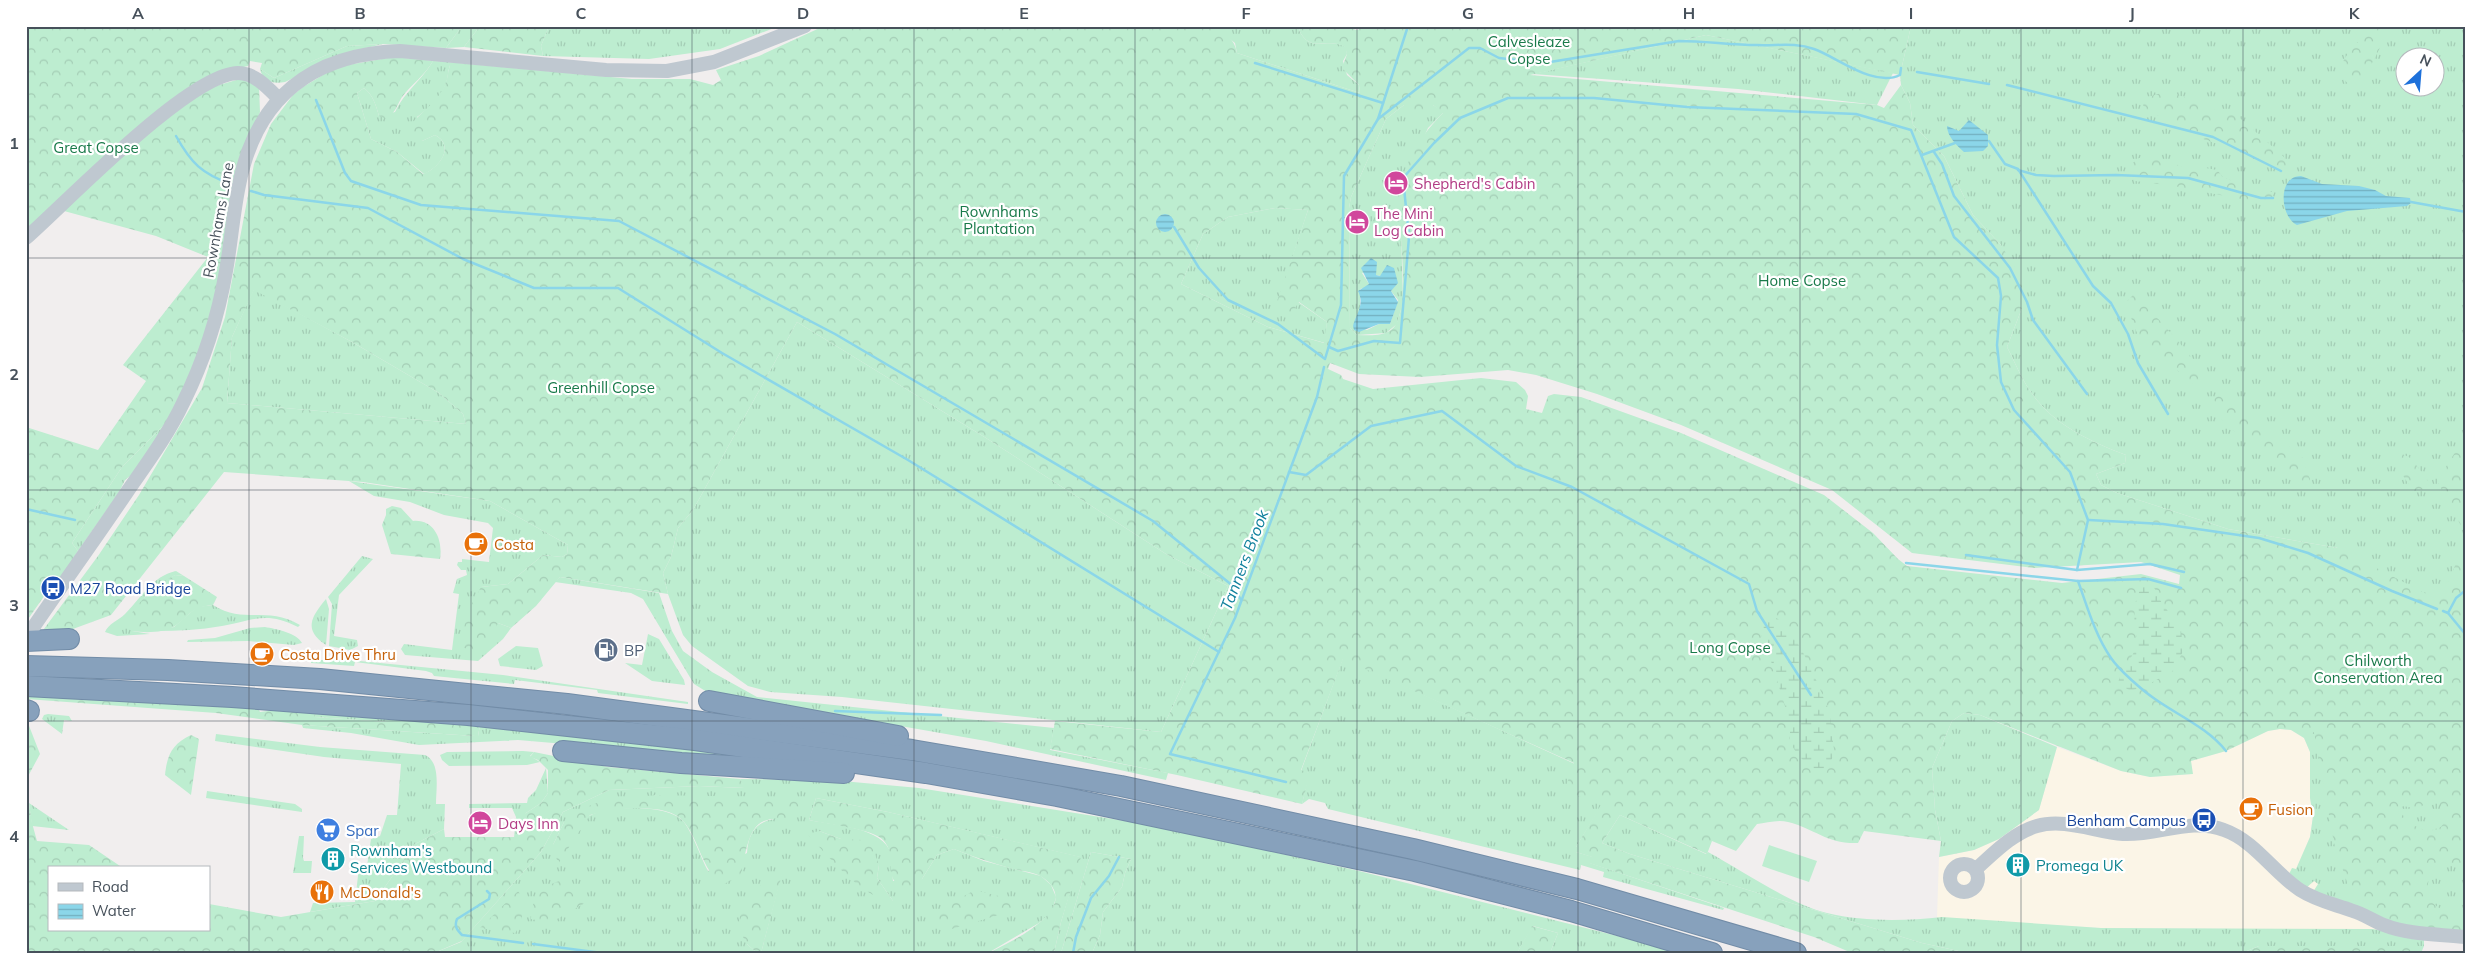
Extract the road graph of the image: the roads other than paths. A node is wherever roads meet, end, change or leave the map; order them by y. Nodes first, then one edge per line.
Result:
1 (805, 26) edge
2 (279, 99) junction
3 (26, 238) edge
4 (26, 639) edge
5 (69, 639) dead end
6 (26, 666) edge
7 (26, 686) edge
8 (708, 701) dead end
9 (563, 751) dead end
10 (926, 773) junction
11 (1121, 786) junction
12 (1976, 869) dead end
13 (2466, 937) edge
14 (1712, 953) edge
15 (1796, 953) edge

1 - 2 street, Rownhams Lane
2 - 3 street
2 - 4 street, Rownhams Lane
4 - 5 highway
6 - 11 highway
7 - 10 highway
8 - 11 highway
9 - 10 highway
10 - 14 highway
11 - 15 highway
12 - 13 street

